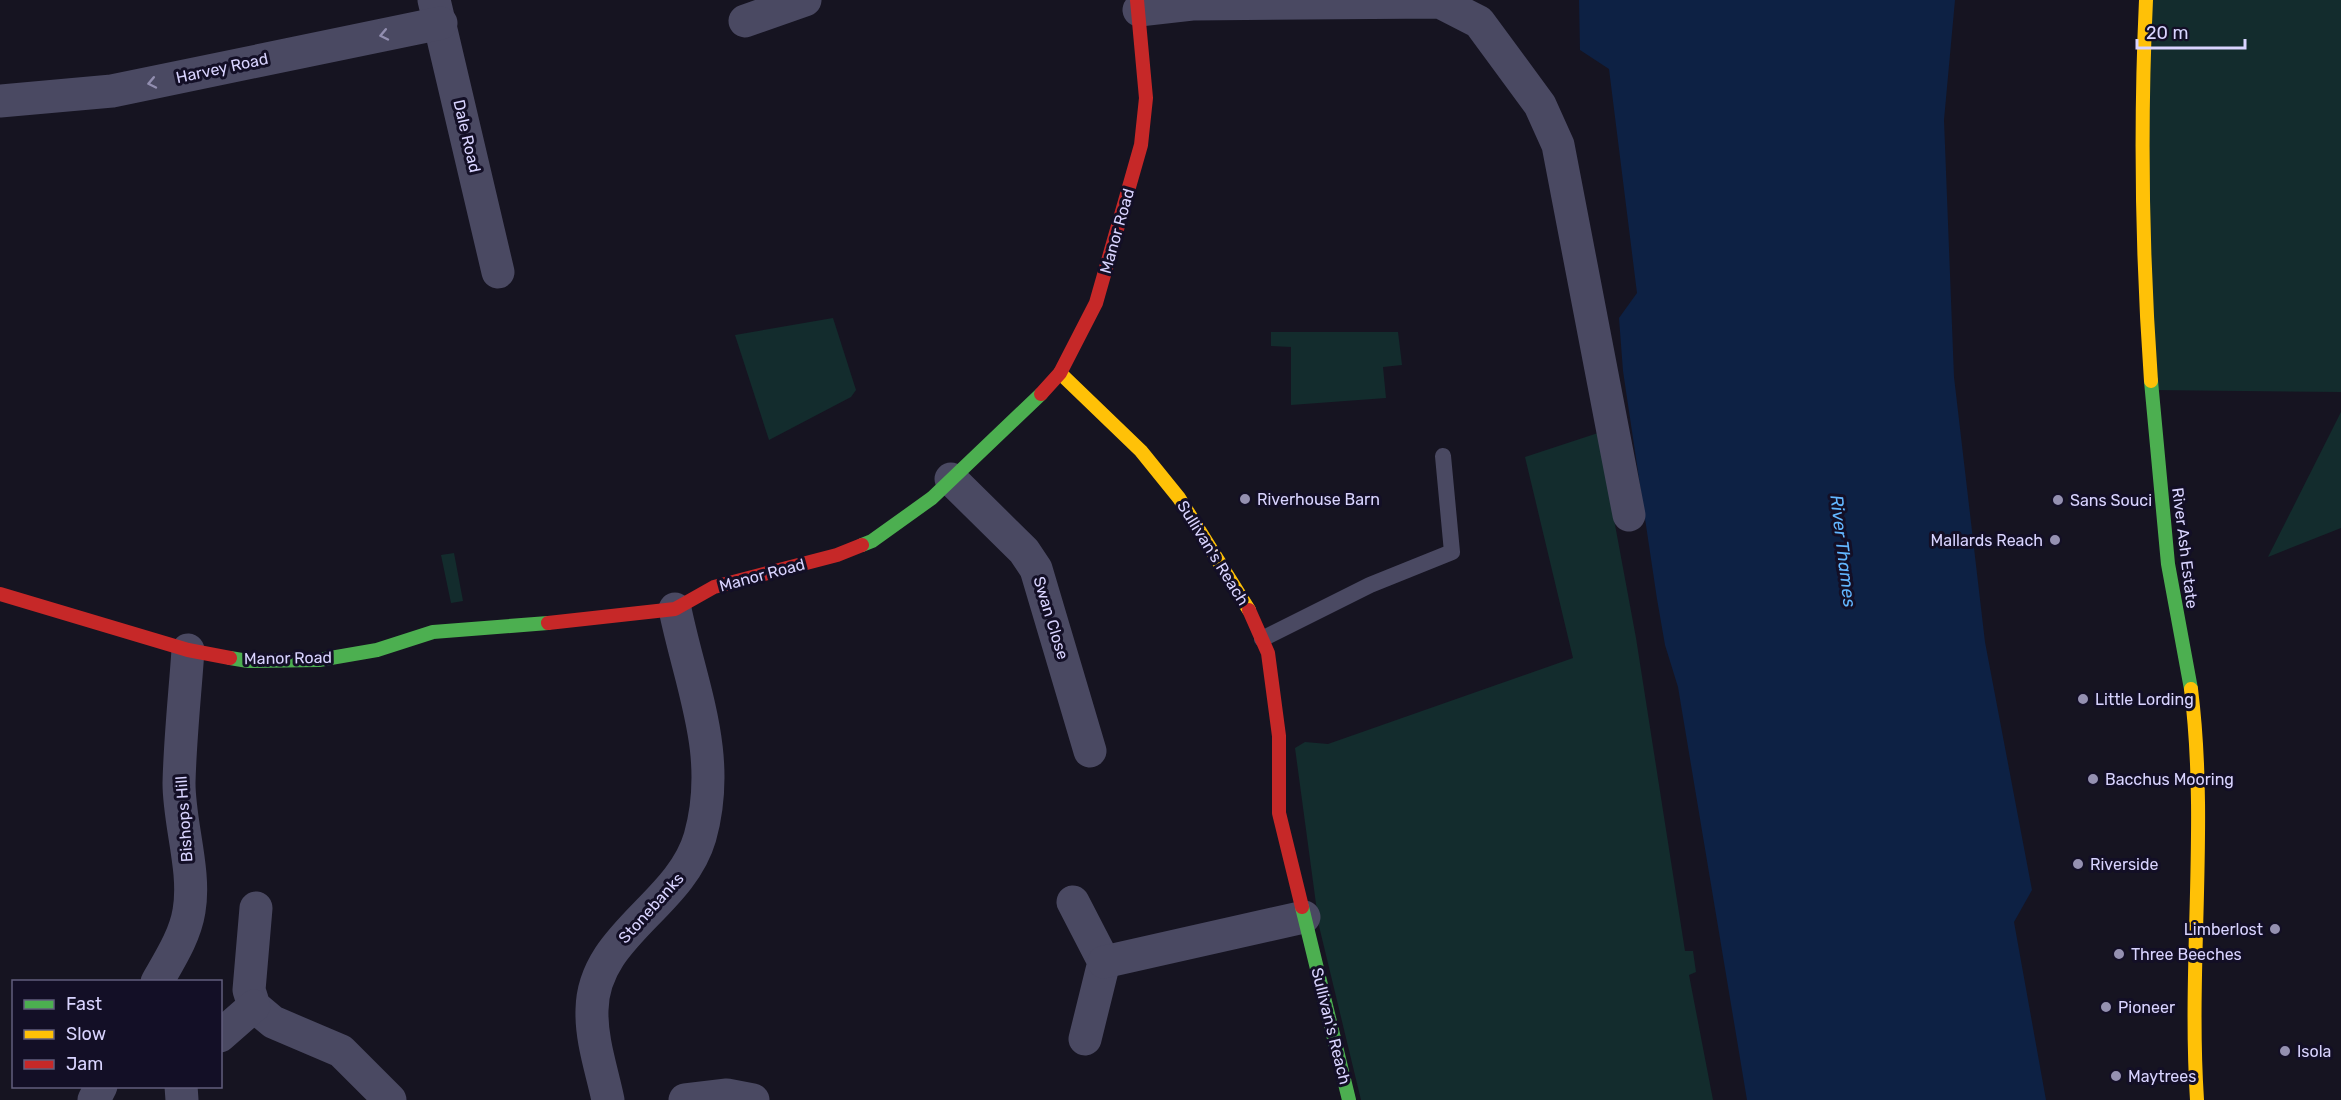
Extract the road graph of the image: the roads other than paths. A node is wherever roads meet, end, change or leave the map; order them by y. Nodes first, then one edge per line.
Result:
1 (805, 0) edge
2 (2146, 0) edge
3 (1138, 5) edge
4 (438, 12) edge
5 (745, 21) dead end
6 (0, 101) edge
7 (498, 272) dead end
8 (1060, 373) junction
9 (1443, 456) dead end
10 (951, 479) junction
11 (1629, 515) dead end
12 (0, 594) edge
13 (675, 609) junction
14 (1262, 639) junction
15 (188, 650) junction
16 (1090, 751) dead end
17 (1073, 902) dead end
18 (256, 908) dead end
19 (1304, 917) junction
20 (1104, 962) junction
21 (159, 980) edge
22 (254, 1006) junction
23 (222, 1034) edge
24 (1085, 1039) dead end
25 (390, 1100) edge
26 (608, 1100) edge
27 (685, 1100) edge
28 (753, 1100) edge
29 (1349, 1100) edge
30 (2197, 1100) edge

1 - 5 street
2 - 30 street, River Ash Estate
3 - 8 street, Manor Road
3 - 11 street, Manor Road
4 -> 6 street, Harvey Road
4 - 7 street, Dale Road
8 - 10 street, Manor Road
8 - 14 street, Sullivan's Reach
9 - 14 lane
10 - 13 street, Manor Road
10 - 16 street, Swan Close
12 - 15 street, Manor Road
13 - 15 street, Manor Road
13 - 26 street, Stonebanks
14 - 19 street, Sullivan's Reach
15 - 21 street, Bishops Hill
17 - 20 street
18 - 22 street
19 - 20 street
19 - 29 street, Sullivan's Reach
20 - 24 street
22 - 23 street
22 - 25 street
27 - 28 street

